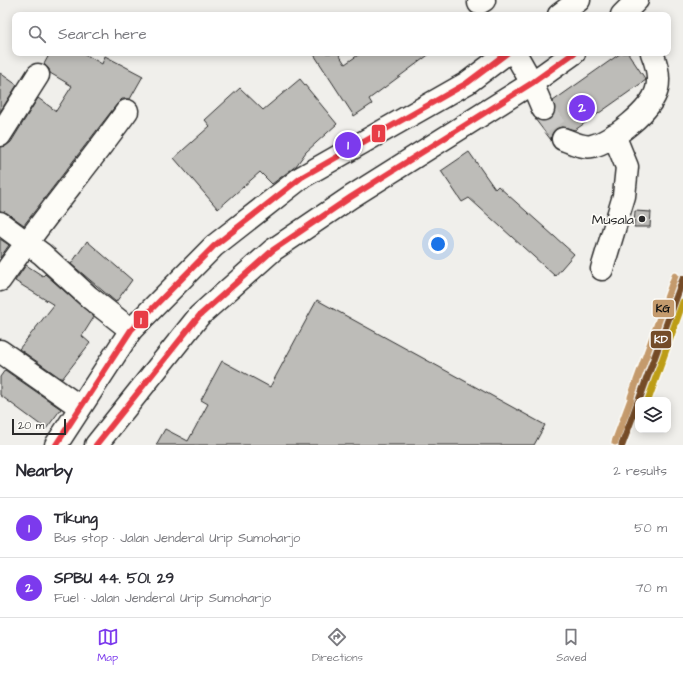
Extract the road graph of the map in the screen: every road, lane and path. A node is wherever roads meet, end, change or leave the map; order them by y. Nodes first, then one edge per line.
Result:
1 (579, 0) edge
2 (563, 12) edge
3 (502, 56) edge
4 (516, 56) edge
5 (570, 56) edge
6 (653, 56) edge
7 (38, 76) dead end
8 (532, 82) junction
9 (543, 108) tunnel mouth
10 (127, 111) dead end
11 (0, 135) edge
12 (614, 135) junction
13 (563, 139) tunnel mouth
14 (0, 223) edge
15 (27, 241) junction
16 (602, 269) dead end
17 (0, 280) edge
18 (131, 330) junction
19 (0, 351) edge
20 (80, 407) junction
21 (56, 445) edge
22 (96, 445) edge

1 - 2 main road
3 - 18 main road
4 - 8 main road
5 - 8 main road
6 - 12 main road
7 - 11 main road
8 - 9 main road
8 - 22 main road
10 - 15 main road
12 - 13 main road
12 - 16 main road
14 - 15 main road
15 - 17 main road
15 - 18 main road
18 - 20 main road
19 - 20 main road
20 - 21 main road

